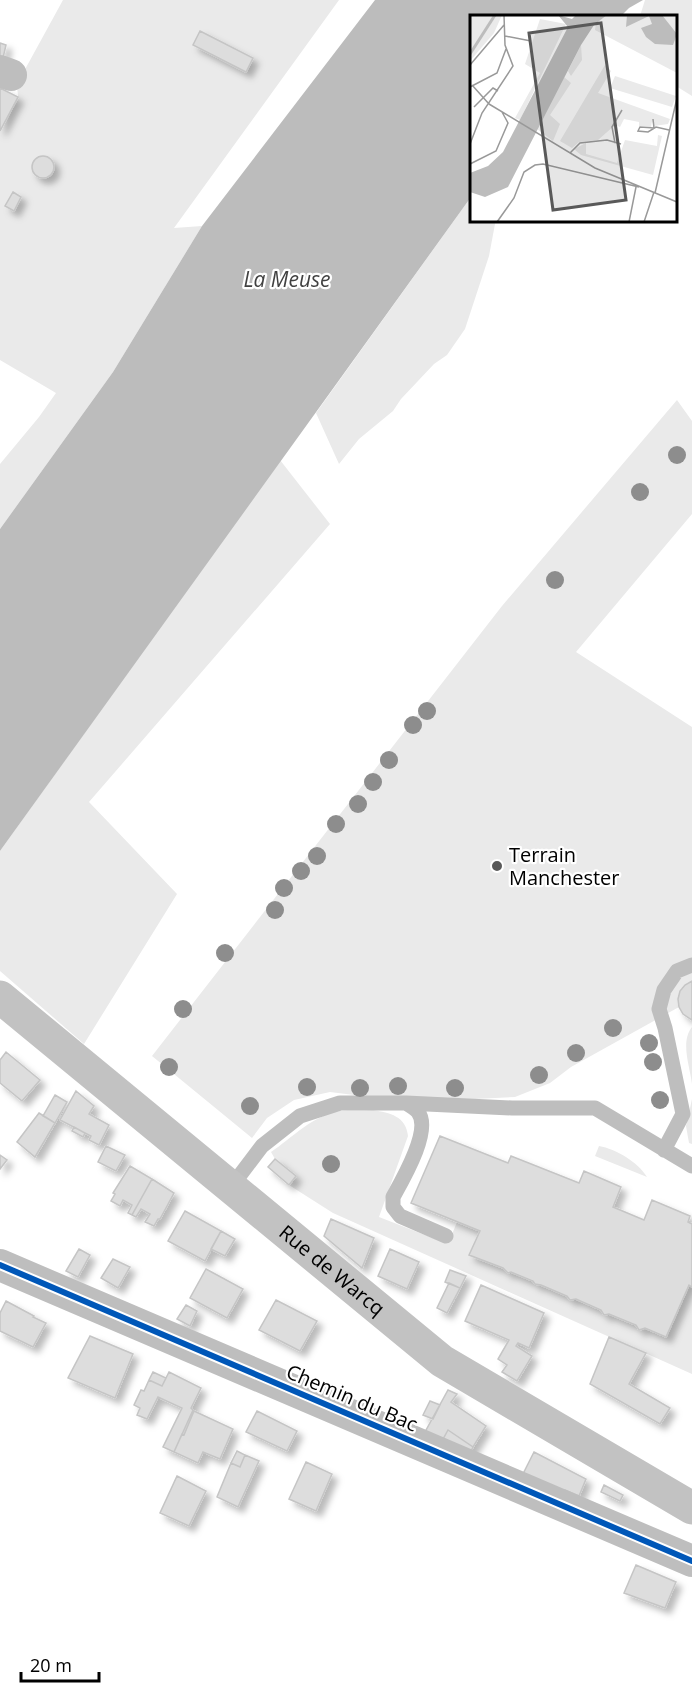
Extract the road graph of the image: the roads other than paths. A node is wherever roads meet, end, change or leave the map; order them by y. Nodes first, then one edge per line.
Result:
1 (692, 965) edge
2 (0, 997) edge
3 (406, 1103) junction
4 (664, 1150) junction
5 (692, 1166) edge
6 (231, 1187) junction
7 (446, 1236) dead end
8 (0, 1265) edge
9 (692, 1508) edge
10 (692, 1561) edge

1 - 4 lane
2 - 6 main road, Rue de Warcq
3 - 4 lane
3 - 6 lane
3 - 7 lane
4 - 5 lane
6 - 9 main road, Rue de Warcq
8 - 10 street, Chemin du Bac

